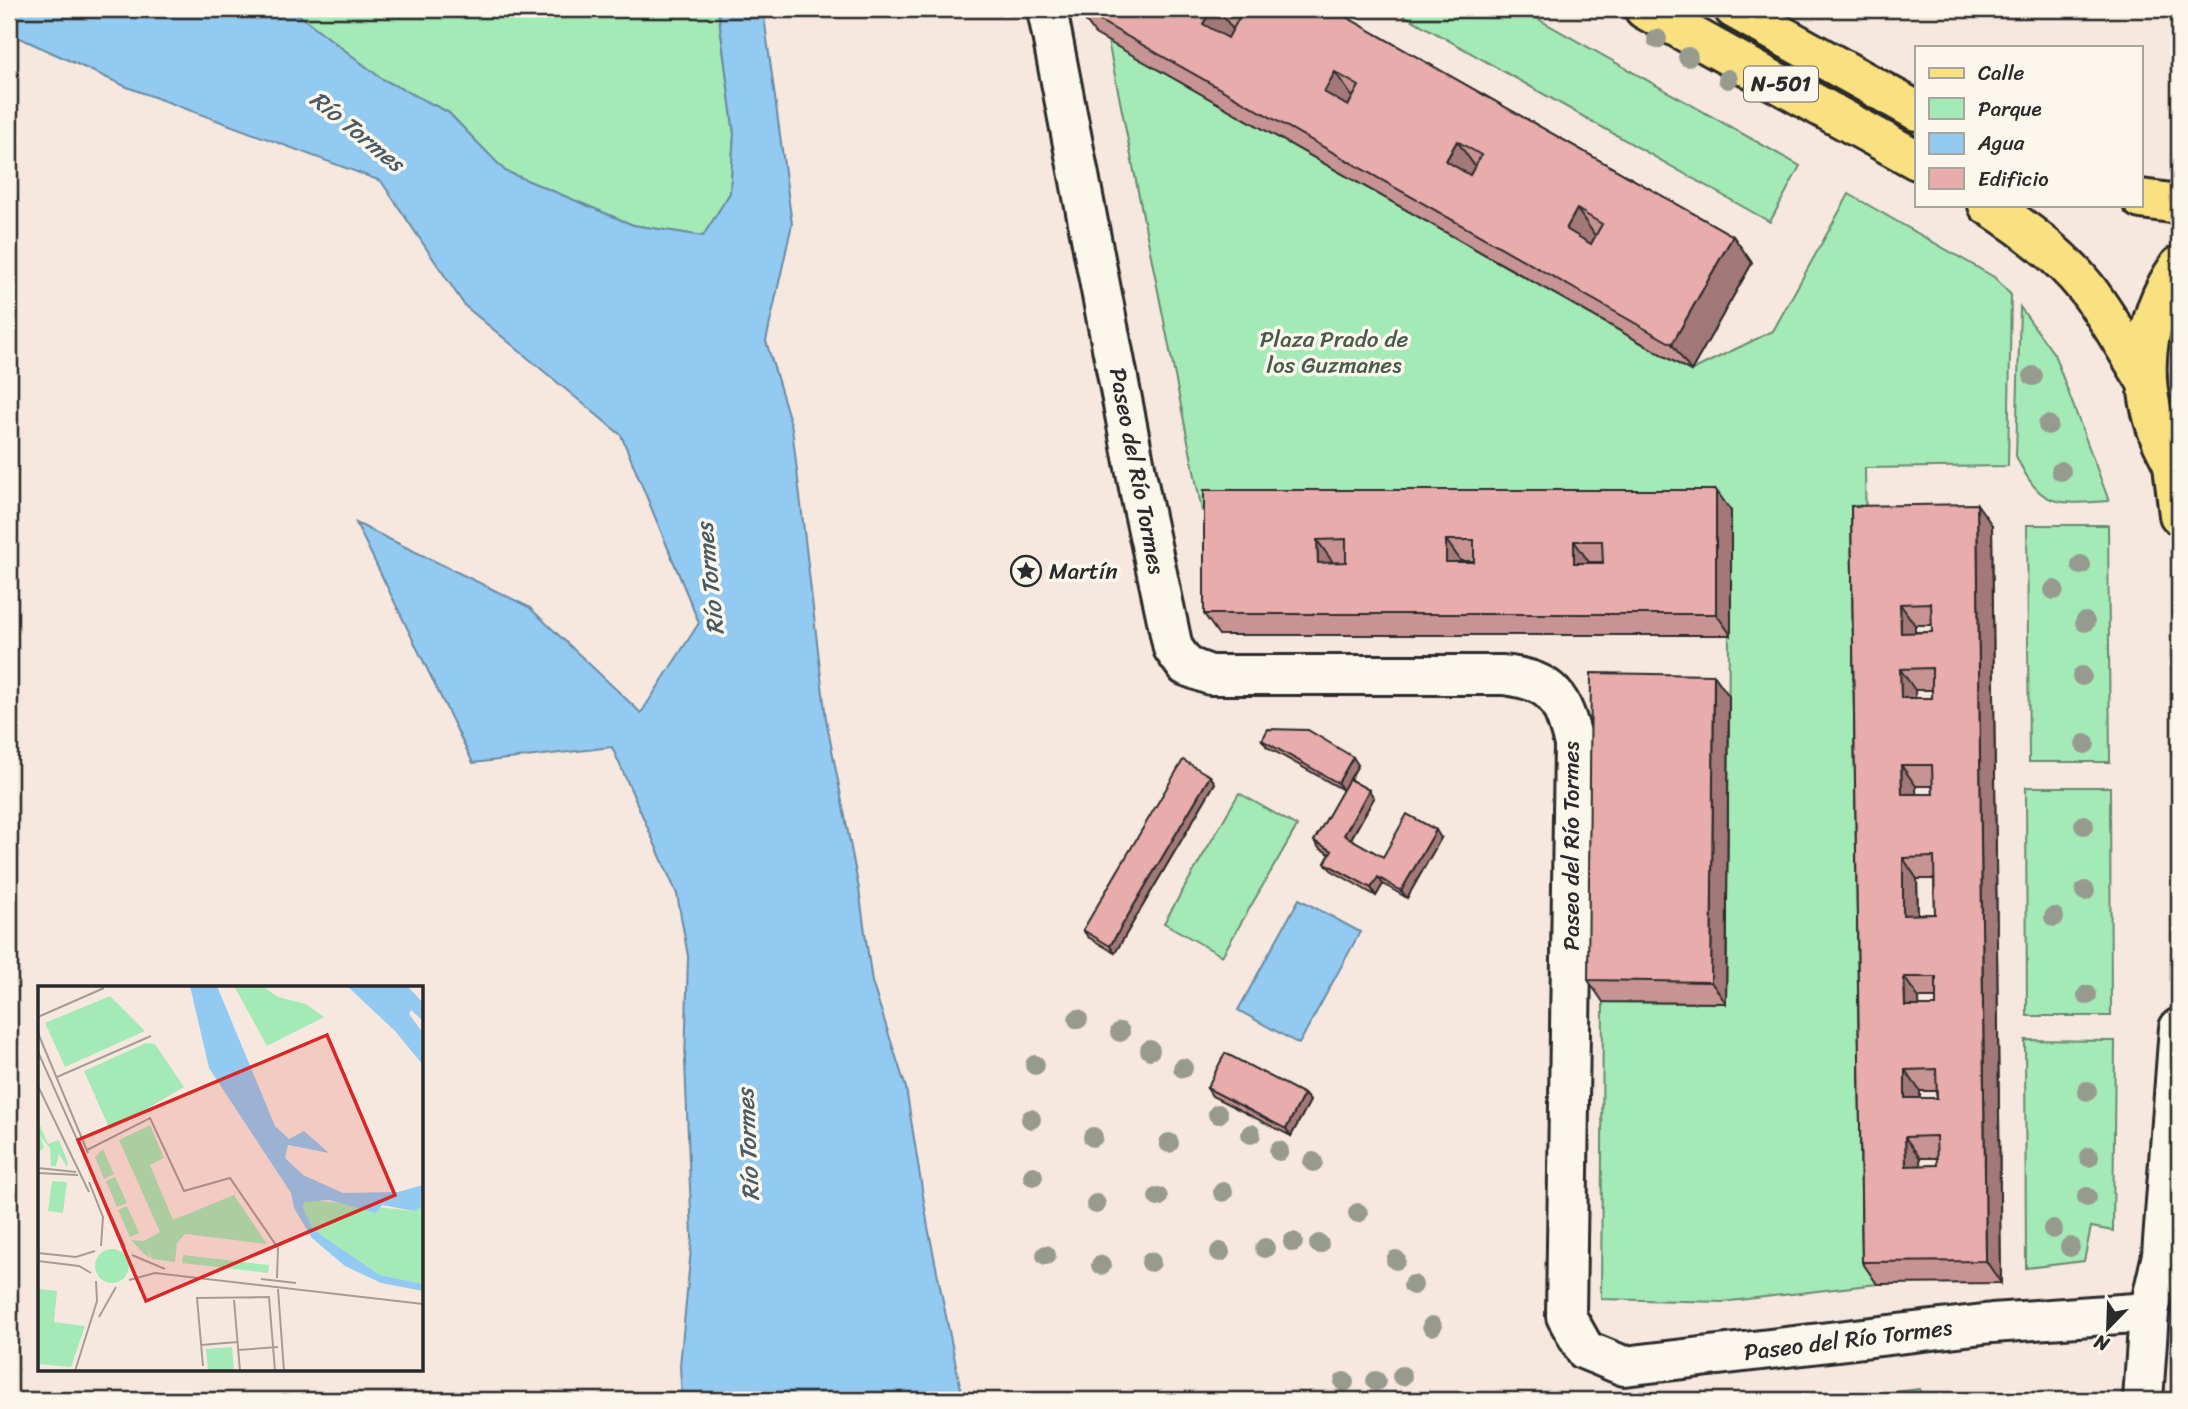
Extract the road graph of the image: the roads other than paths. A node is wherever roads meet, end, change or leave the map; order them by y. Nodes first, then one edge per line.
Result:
1 (1047, 9) edge
2 (1644, 9) edge
3 (1734, 9) edge
4 (1915, 110) edge
5 (1915, 159) edge
6 (2142, 199) edge
7 (2179, 204) edge
8 (1989, 206) edge
9 (2179, 266) edge
10 (2146, 381) junction
11 (2176, 469) edge
12 (2179, 514) edge
13 (2179, 1028) edge
14 (2149, 1312) junction
15 (2143, 1400) edge

1 - 14 street, Paseo del Río Tormes
2 - 5 main road, N-501
3 - 4 main road, N-501
6 - 7 main road
8 - 10 main road
9 - 10 main road
10 - 11 main road
11 - 12 main road
13 - 14 street
14 - 15 street

